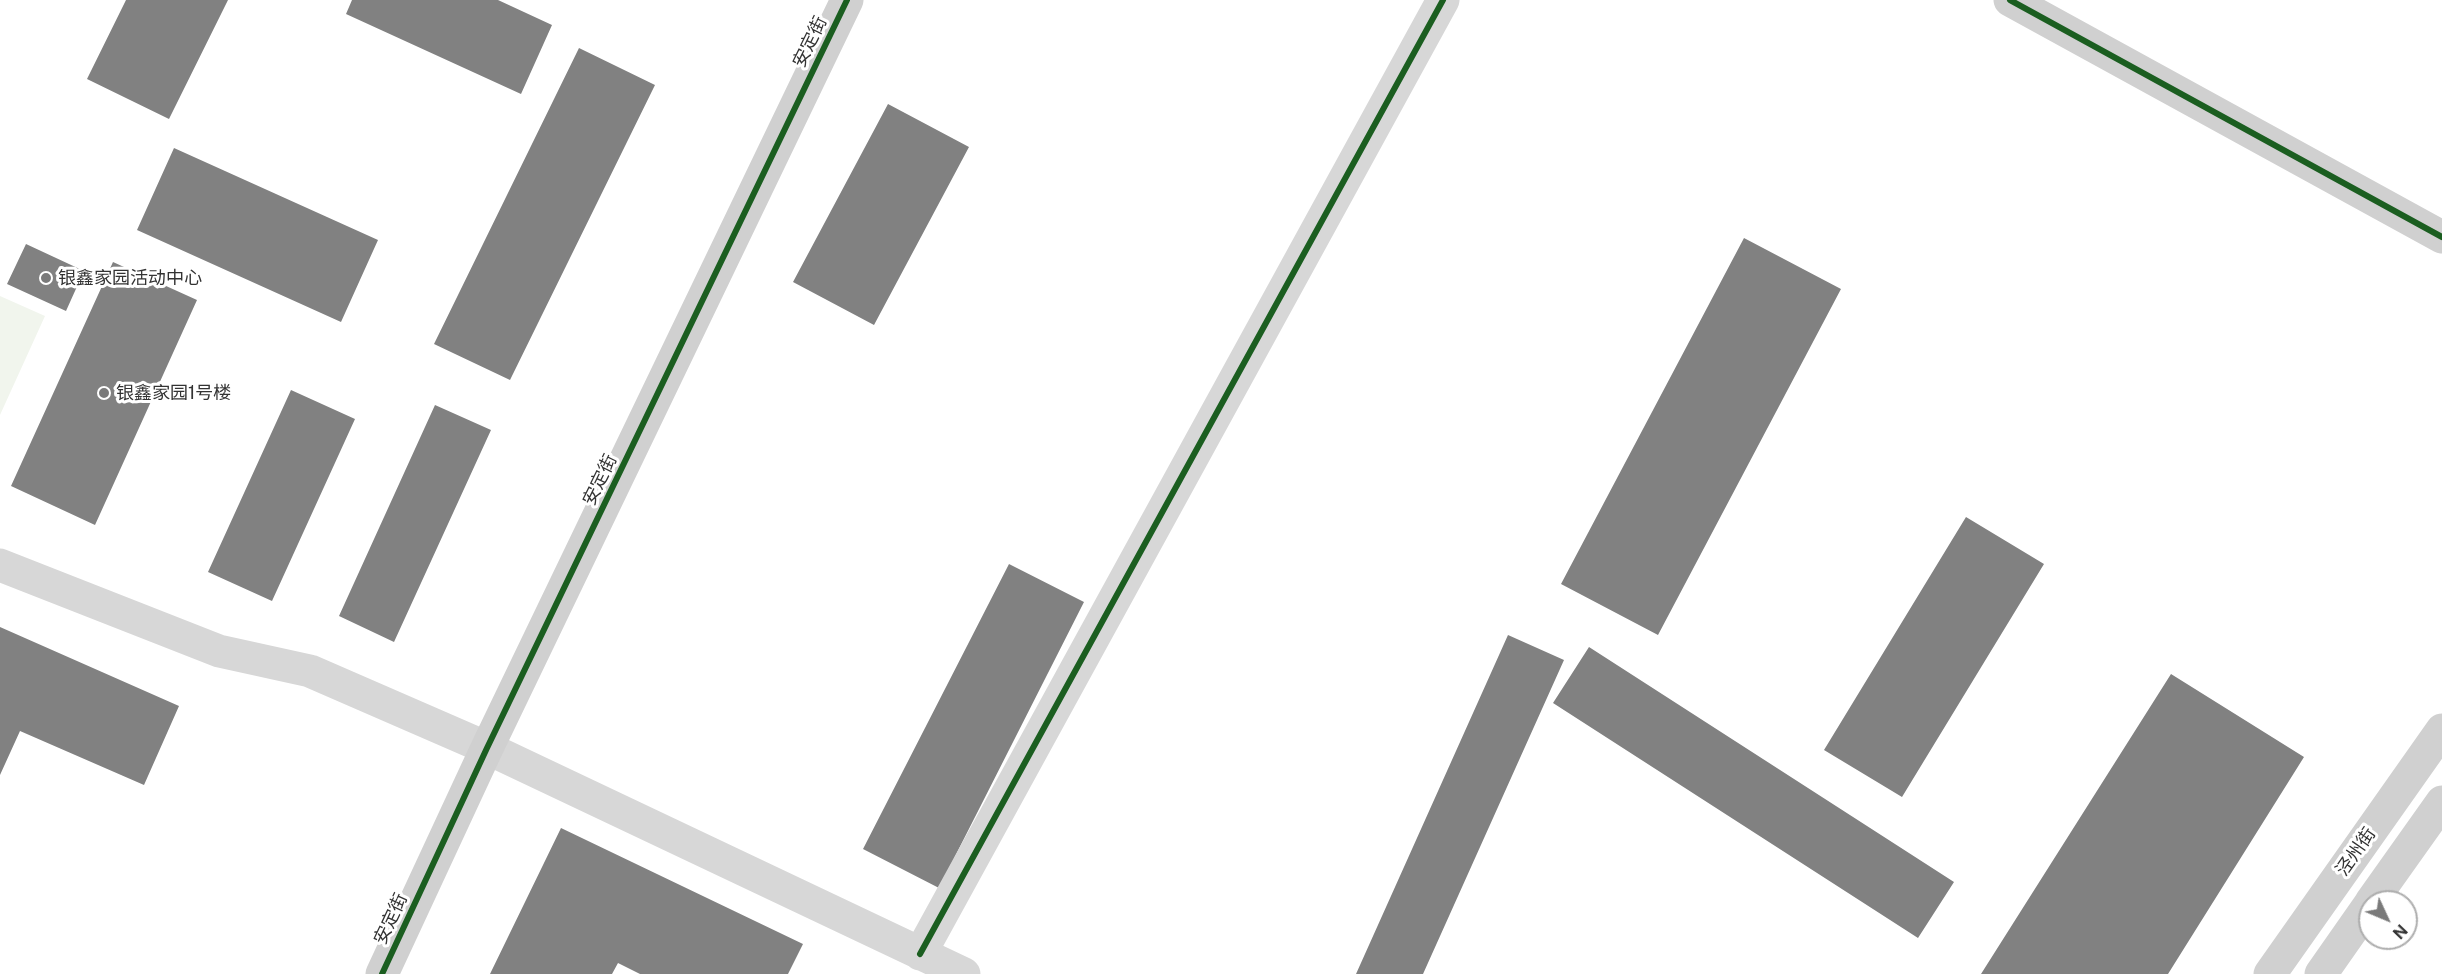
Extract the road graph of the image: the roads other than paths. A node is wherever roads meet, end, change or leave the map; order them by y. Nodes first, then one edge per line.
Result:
1 (847, 0) edge
2 (1443, 0) edge
3 (2010, 0) edge
4 (2442, 237) edge
5 (0, 565) edge
6 (2442, 730) edge
7 (487, 748) junction
8 (2442, 802) edge
9 (2380, 890) edge
10 (2358, 921) edge
11 (920, 954) junction
12 (382, 974) edge
13 (963, 974) edge
14 (2270, 974) edge
15 (2321, 974) edge

1 - 7 street, 安定街
2 - 11 street
3 - 4 street
5 - 7 street
6 - 14 street, 泾州街
7 - 11 street
7 - 12 street, 安定街
8 - 9 street
10 - 15 street
11 - 13 street

